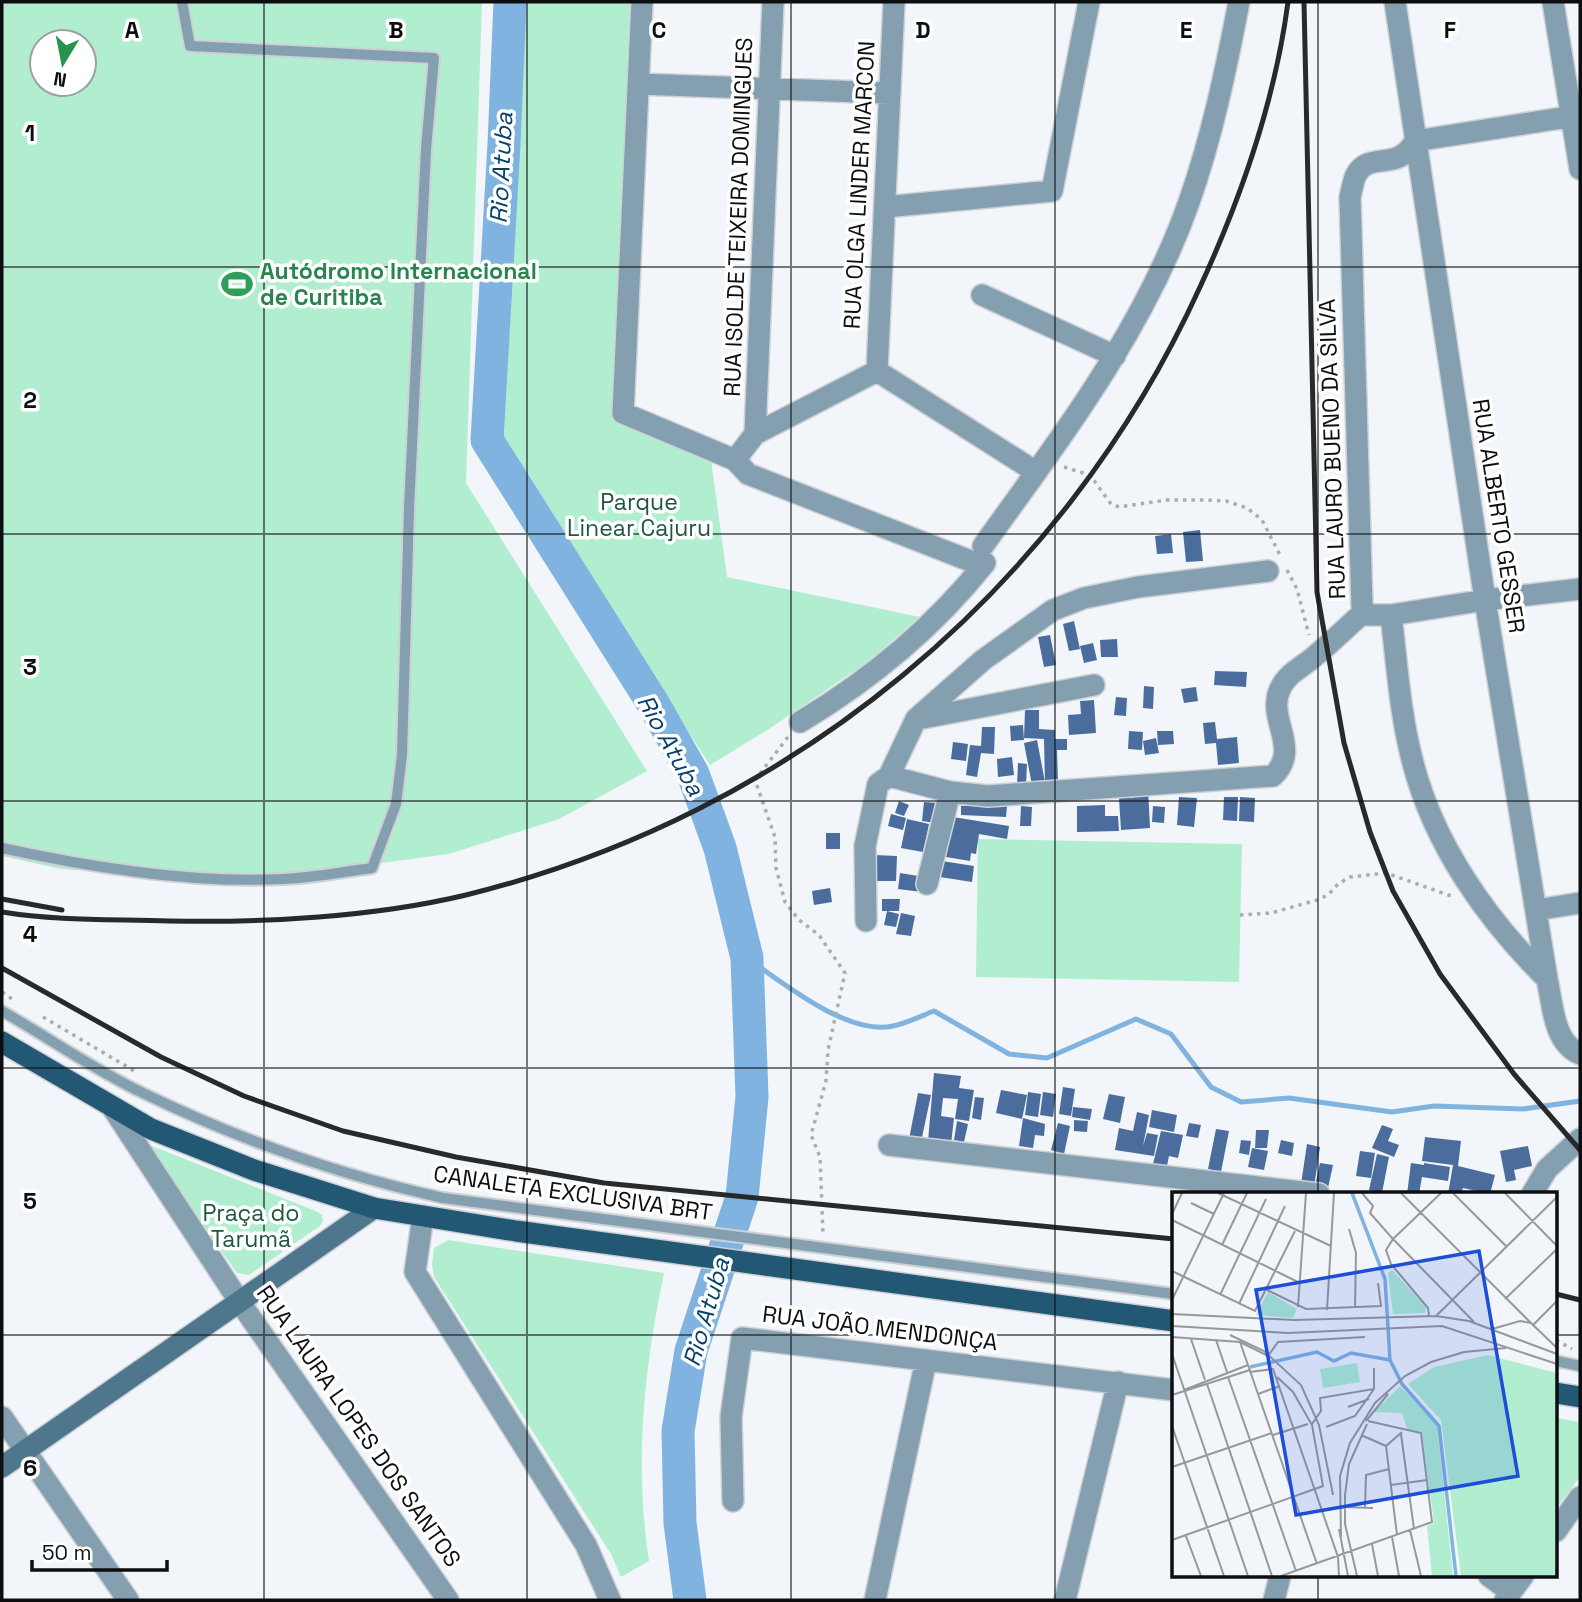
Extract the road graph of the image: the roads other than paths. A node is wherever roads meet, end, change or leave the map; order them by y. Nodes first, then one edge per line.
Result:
1 (182, 2) edge
2 (642, 2) edge
3 (773, 2) edge
4 (894, 2) edge
5 (1088, 2) edge
6 (1239, 2) edge
7 (1395, 2) edge
8 (1553, 2) edge
9 (638, 84) junction
10 (769, 89) junction
11 (890, 93) junction
12 (1576, 116) edge
13 (1415, 141) junction
14 (1580, 169) edge
15 (885, 207) junction
16 (982, 295) dead end
17 (1115, 356) junction
18 (877, 371) junction
19 (755, 434) junction
20 (735, 460) junction
21 (1040, 466) junction
22 (980, 557) junction
23 (1268, 571) dead end
24 (1580, 589) edge
25 (1485, 600) junction
26 (1364, 612) junction
27 (1391, 615) junction
28 (1094, 685) dead end
29 (916, 719) junction
30 (800, 722) road end
31 (889, 776) junction
32 (950, 792) junction
33 (2, 848) edge
34 (927, 884) dead end
35 (1580, 903) edge
36 (1536, 910) junction
37 (866, 921) dead end
38 (1547, 979) junction
39 (2, 1011) edge
40 (2, 1042) edge
41 (2, 1050) edge
42 (1580, 1054) edge
43 (27, 1059) junction
44 (112, 1107) junction
45 (1580, 1139) edge
46 (889, 1144) dead end
47 (1302, 1192) edge
48 (1533, 1192) edge
49 (374, 1208) junction
50 (423, 1216) junction
51 (1172, 1294) edge
52 (239, 1301) junction
53 (1172, 1321) edge
54 (926, 1360) junction
55 (1558, 1361) edge
56 (1580, 1366) edge
57 (1118, 1382) junction
58 (1172, 1390) edge
59 (1558, 1393) edge
60 (1580, 1397) edge
61 (2, 1417) edge
62 (26, 1451) junction
63 (2, 1467) edge
64 (1580, 1497) edge
65 (733, 1501) dead end
66 (1558, 1528) edge
67 (1280, 1578) edge
68 (1493, 1578) edge
69 (1513, 1589) edge
70 (128, 1600) edge
71 (448, 1600) edge
72 (610, 1600) edge
73 (875, 1600) edge
74 (1065, 1600) edge
75 (1275, 1600) edge

1 - 33 lane
2 - 9 street
3 - 10 street, RUA ISOLDE TEIXEIRA DOMINGUES
4 - 11 street, RUA OLGA LINDER MARCON
5 - 15 street
6 - 17 street
7 - 13 street, RUA ALBERTO GESSER
8 - 12 street
9 - 10 street
9 - 20 street
10 - 11 street
10 - 19 street, RUA ISOLDE TEIXEIRA DOMINGUES
11 - 15 street, RUA OLGA LINDER MARCON
12 - 13 street
12 - 14 street
13 - 25 street, RUA ALBERTO GESSER
13 - 26 street, RUA LAURO BUENO DA SILVA
15 - 18 street, RUA OLGA LINDER MARCON
16 - 17 street
17 - 21 street
18 - 19 street
18 - 21 street
19 - 20 street
20 - 22 street
21 - 22 street
22 - 30 street
23 - 29 street
24 - 25 street, RUA LAURO BUENO DA SILVA
25 - 27 street, RUA LAURO BUENO DA SILVA
25 - 36 street, RUA ALBERTO GESSER
26 - 27 street, RUA LAURO BUENO DA SILVA
26 - 32 street
27 - 38 street
28 - 29 street
29 - 31 street
31 - 32 street
31 - 37 street
32 - 34 street
35 - 36 street
36 - 38 street, RUA ALBERTO GESSER
38 - 42 street, RUA ALBERTO GESSER
39 - 51 lane, CANALETA EXCLUSIVA BRT
40 - 43 main road
41 - 43 main road
43 - 44 main road
44 - 49 main road
44 - 52 street, RUA LAURA LOPES DOS SANTOS
45 - 48 street
46 - 47 street
49 - 50 main road
49 - 52 street
50 - 53 main road
50 - 72 street
52 - 62 street
52 - 71 street, RUA LAURA LOPES DOS SANTOS
54 - 57 street, RUA JOÃO MENDONÇA
54 - 65 street, RUA JOÃO MENDONÇA
54 - 73 street
55 - 56 lane
57 - 58 street, RUA JOÃO MENDONÇA
57 - 74 street
59 - 60 main road
61 - 62 street
62 - 63 street
62 - 70 street
64 - 66 street
67 - 75 street
68 - 69 street

